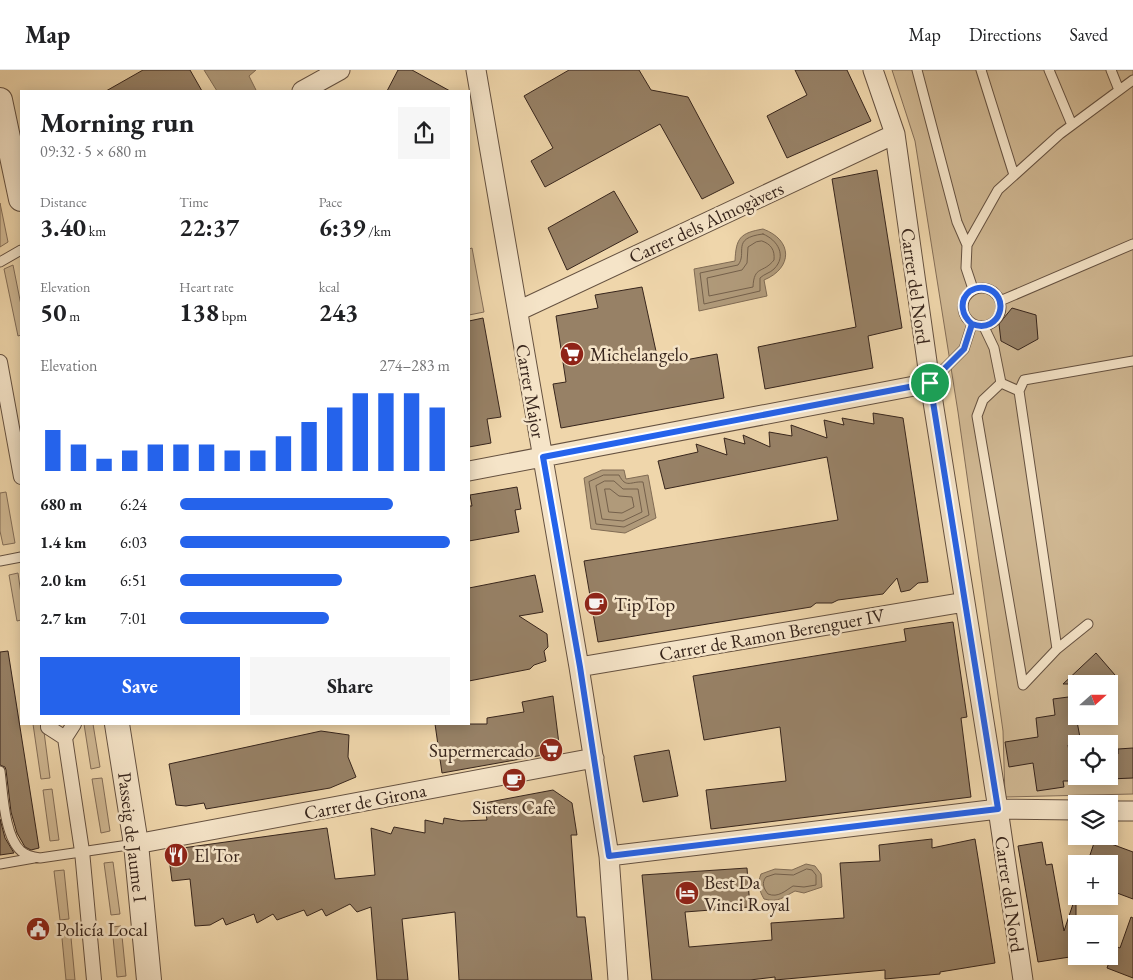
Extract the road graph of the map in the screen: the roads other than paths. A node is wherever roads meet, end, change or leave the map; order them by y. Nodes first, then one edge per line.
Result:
1 (340, 70) edge
2 (476, 70) edge
3 (872, 70) edge
4 (917, 70) edge
5 (981, 70) edge
6 (1049, 70) edge
7 (1111, 70) edge
8 (1133, 80) edge
9 (304, 90) edge
10 (1119, 90) junction
11 (0, 100) edge
12 (1072, 125) junction
13 (894, 134) junction
14 (1014, 175) junction
15 (20, 194) edge
16 (1133, 244) edge
17 (967, 245) junction
18 (20, 251) edge
19 (0, 262) edge
20 (973, 289) junction
21 (1000, 301) junction
22 (518, 311) junction
23 (972, 324) junction
24 (984, 326) junction
25 (1133, 361) edge
26 (0, 362) edge
27 (930, 383) junction
28 (1001, 383) junction
29 (1019, 391) junction
30 (543, 457) junction
31 (470, 471) edge
32 (20, 472) edge
33 (20, 557) edge
34 (0, 561) edge
35 (965, 602) junction
36 (1088, 624) dead end
37 (1057, 649) junction
38 (580, 667) junction
39 (48, 725) edge
40 (73, 725) edge
41 (117, 725) edge
42 (65, 738) junction
43 (594, 758) junction
44 (0, 772) edge
45 (998, 809) junction
46 (1068, 810) edge
47 (1118, 811) edge
48 (1133, 811) edge
49 (136, 844) junction
50 (82, 851) junction
51 (609, 856) junction
52 (40, 858) junction
53 (0, 864) edge
54 (94, 980) edge
55 (149, 980) edge
56 (618, 980) edge
57 (1023, 980) edge

1 - 9 street
2 - 22 street, Carrer Major
3 - 13 street, Carrer del Nord
4 - 17 lane
5 - 14 lane
6 - 12 lane
7 - 10 lane
8 - 10 lane
10 - 12 lane
11 - 15 street
12 - 14 lane
13 - 22 street, Carrer dels Almogàvers
13 - 27 street, Carrer del Nord
14 - 17 lane
16 - 21 lane
17 - 20 lane
18 - 19 lane
20 - 21 lane
20 - 23 lane
21 - 24 lane
22 - 30 street, Carrer Major
23 - 24 lane
23 - 27 lane
24 - 28 lane
25 - 29 lane
26 - 32 street
27 - 30 street
27 - 35 street, Carrer del Nord
28 - 29 lane
28 - 37 lane
29 - 37 lane
30 - 31 street
30 - 38 street, Carrer Major
33 - 34 lane
35 - 38 street, Carrer de Ramon Berenguer IV
35 - 45 street, Carrer del Nord
36 - 37 lane
38 - 43 street, Carrer Major
39 - 42 street
40 - 42 street
41 - 49 street, Passeig de Jaume I
42 - 50 street
43 - 49 street, Carrer de Girona
43 - 51 street, Carrer Major
44 - 52 lane
45 - 46 street
45 - 51 street
45 - 57 street, Carrer del Nord
47 - 48 street
49 - 50 lane
49 - 55 street, Passeig de Jaume I
50 - 52 lane
50 - 54 street
51 - 56 street, Carrer Major
52 - 53 lane

